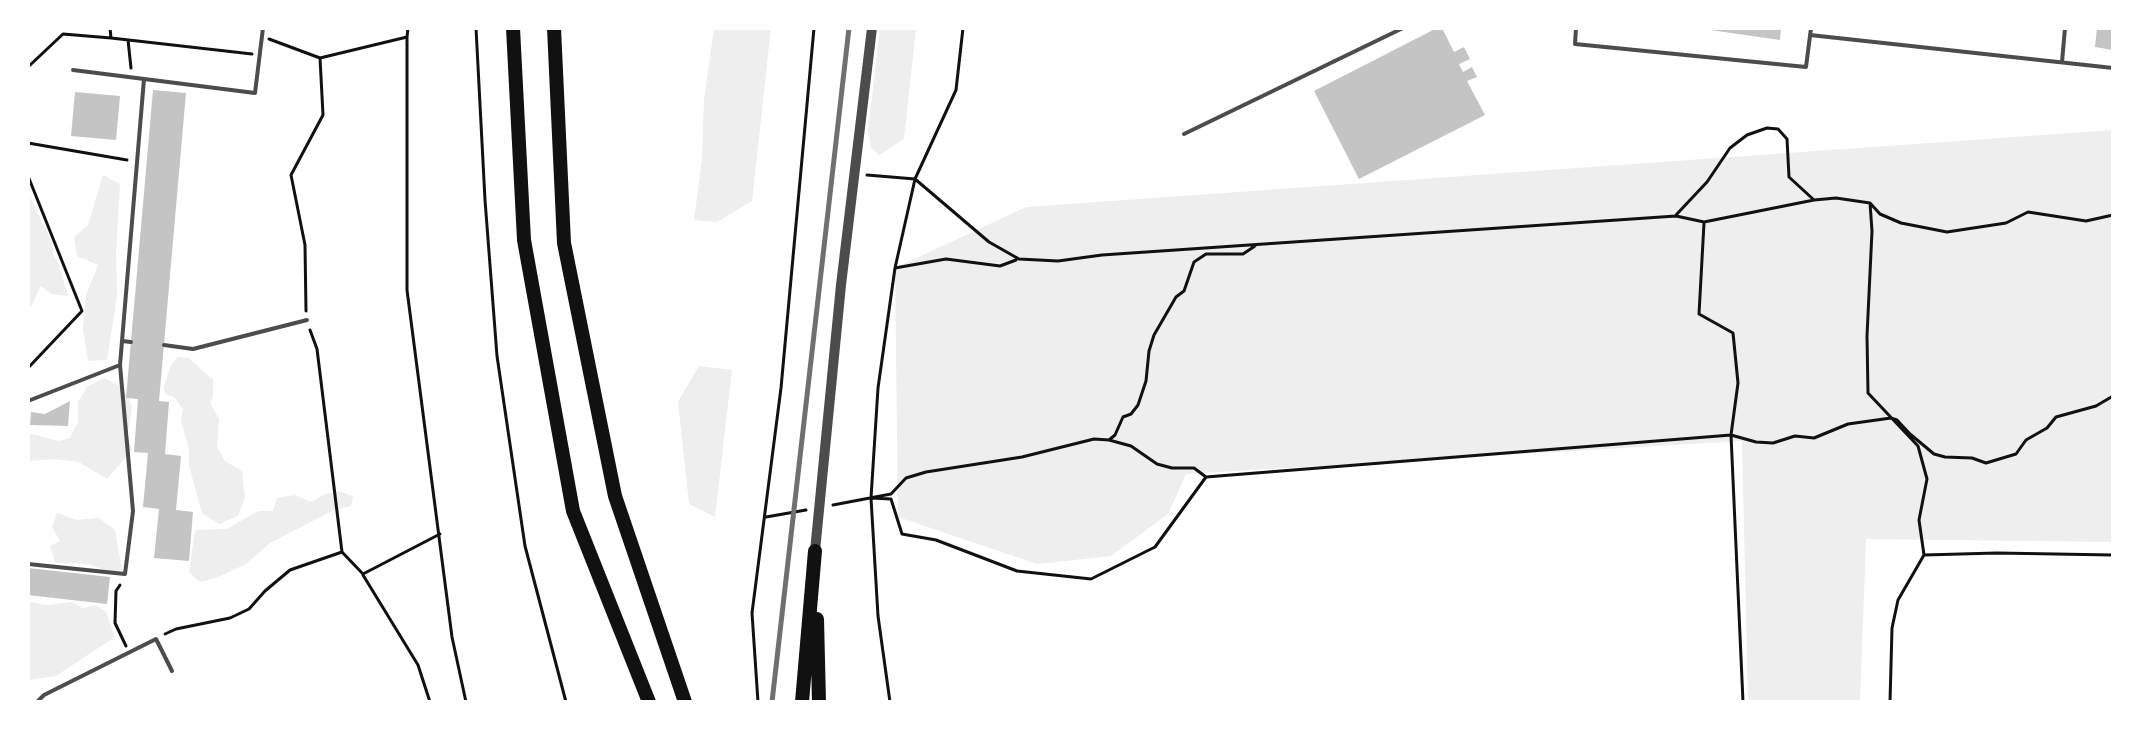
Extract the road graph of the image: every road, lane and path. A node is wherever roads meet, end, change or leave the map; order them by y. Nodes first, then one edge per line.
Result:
1 (67, 28) edge
2 (110, 28) edge
3 (263, 28) edge
4 (408, 28) edge
5 (476, 28) edge
6 (513, 28) edge
7 (554, 28) edge
8 (814, 28) edge
9 (872, 28) edge
10 (963, 28) edge
11 (1403, 28) edge
12 (1576, 28) edge
13 (1811, 28) edge
14 (2065, 28) edge
15 (63, 34) junction
16 (1810, 35) junction
17 (262, 36) junction
18 (407, 37) junction
19 (111, 38) junction
20 (128, 40) junction
21 (260, 55) junction
22 (320, 58) junction
23 (2062, 62) junction
24 (28, 67) edge
25 (2113, 68) edge
26 (73, 70) dead end
27 (132, 77) junction
28 (144, 79) junction
29 (1184, 134) dead end
30 (28, 143) edge
31 (137, 161) junction
32 (853, 174) junction
33 (28, 176) edge
34 (915, 179) junction
35 (1814, 200) junction
36 (1870, 203) junction
37 (2113, 215) edge
38 (1676, 216) junction
39 (1704, 222) junction
40 (1258, 244) junction
41 (1019, 259) junction
42 (895, 268) junction
43 (307, 320) junction
44 (122, 341) junction
45 (131, 342) dead end
46 (164, 345) dead end
47 (120, 365) junction
48 (28, 368) edge
49 (2113, 396) edge
50 (28, 401) edge
51 (1891, 418) junction
52 (1731, 435) junction
53 (1109, 440) junction
54 (1206, 477) junction
55 (871, 498) junction
56 (440, 534) junction
57 (815, 551) junction
58 (342, 552) junction
59 (1924, 555) junction
60 (2113, 555) edge
61 (28, 564) edge
62 (125, 574) junction
63 (363, 574) junction
64 (156, 639) junction
65 (129, 652) junction
66 (172, 671) dead end
67 (37, 702) edge
68 (430, 702) edge
69 (466, 702) edge
70 (566, 702) edge
71 (649, 702) edge
72 (685, 702) edge
73 (758, 702) edge
74 (802, 702) edge
75 (819, 702) edge
76 (890, 702) edge
77 (1743, 702) edge
78 (1890, 702) edge

1 - 15 path
2 - 19 path
3 - 17 lane
4 - 18 path
5 - 70 path
6 - 71 highway
7 - 72 highway
8 - 73 path
9 - 32 street
10 - 34 path
11 - 29 lane
12 - 16 lane
13 - 16 lane
14 - 23 lane
15 - 19 path
15 - 24 path
16 - 23 lane
17 - 21 lane
17 - 22 path
18 - 22 path
18 - 56 path
19 - 20 path
20 - 21 path
20 - 27 path
21 - 28 lane
22 - 43 path
23 - 25 lane
26 - 27 lane
27 - 28 lane
28 - 31 lane
30 - 31 path
31 - 44 lane
32 - 34 path
32 - 57 street
33 - 48 path
34 - 41 path
34 - 42 path
35 - 36 path
35 - 38 path
35 - 39 path
36 - 37 path
36 - 51 path
38 - 39 path
38 - 40 path
39 - 52 path
40 - 41 path
40 - 53 path
41 - 42 path
42 - 55 path
43 - 46 lane
43 - 58 path
44 - 45 lane
44 - 47 lane
47 - 50 lane
47 - 62 lane
49 - 51 path
51 - 52 path
51 - 59 path
52 - 54 path
52 - 77 path
53 - 54 path
53 - 55 path
54 - 55 path
55 - 76 path
56 - 63 path
56 - 69 path
57 - 74 highway
57 - 75 highway
58 - 63 path
58 - 64 path
59 - 60 path
59 - 78 path
61 - 62 lane
62 - 65 path
63 - 68 path
64 - 65 lane
64 - 66 lane
65 - 67 lane

